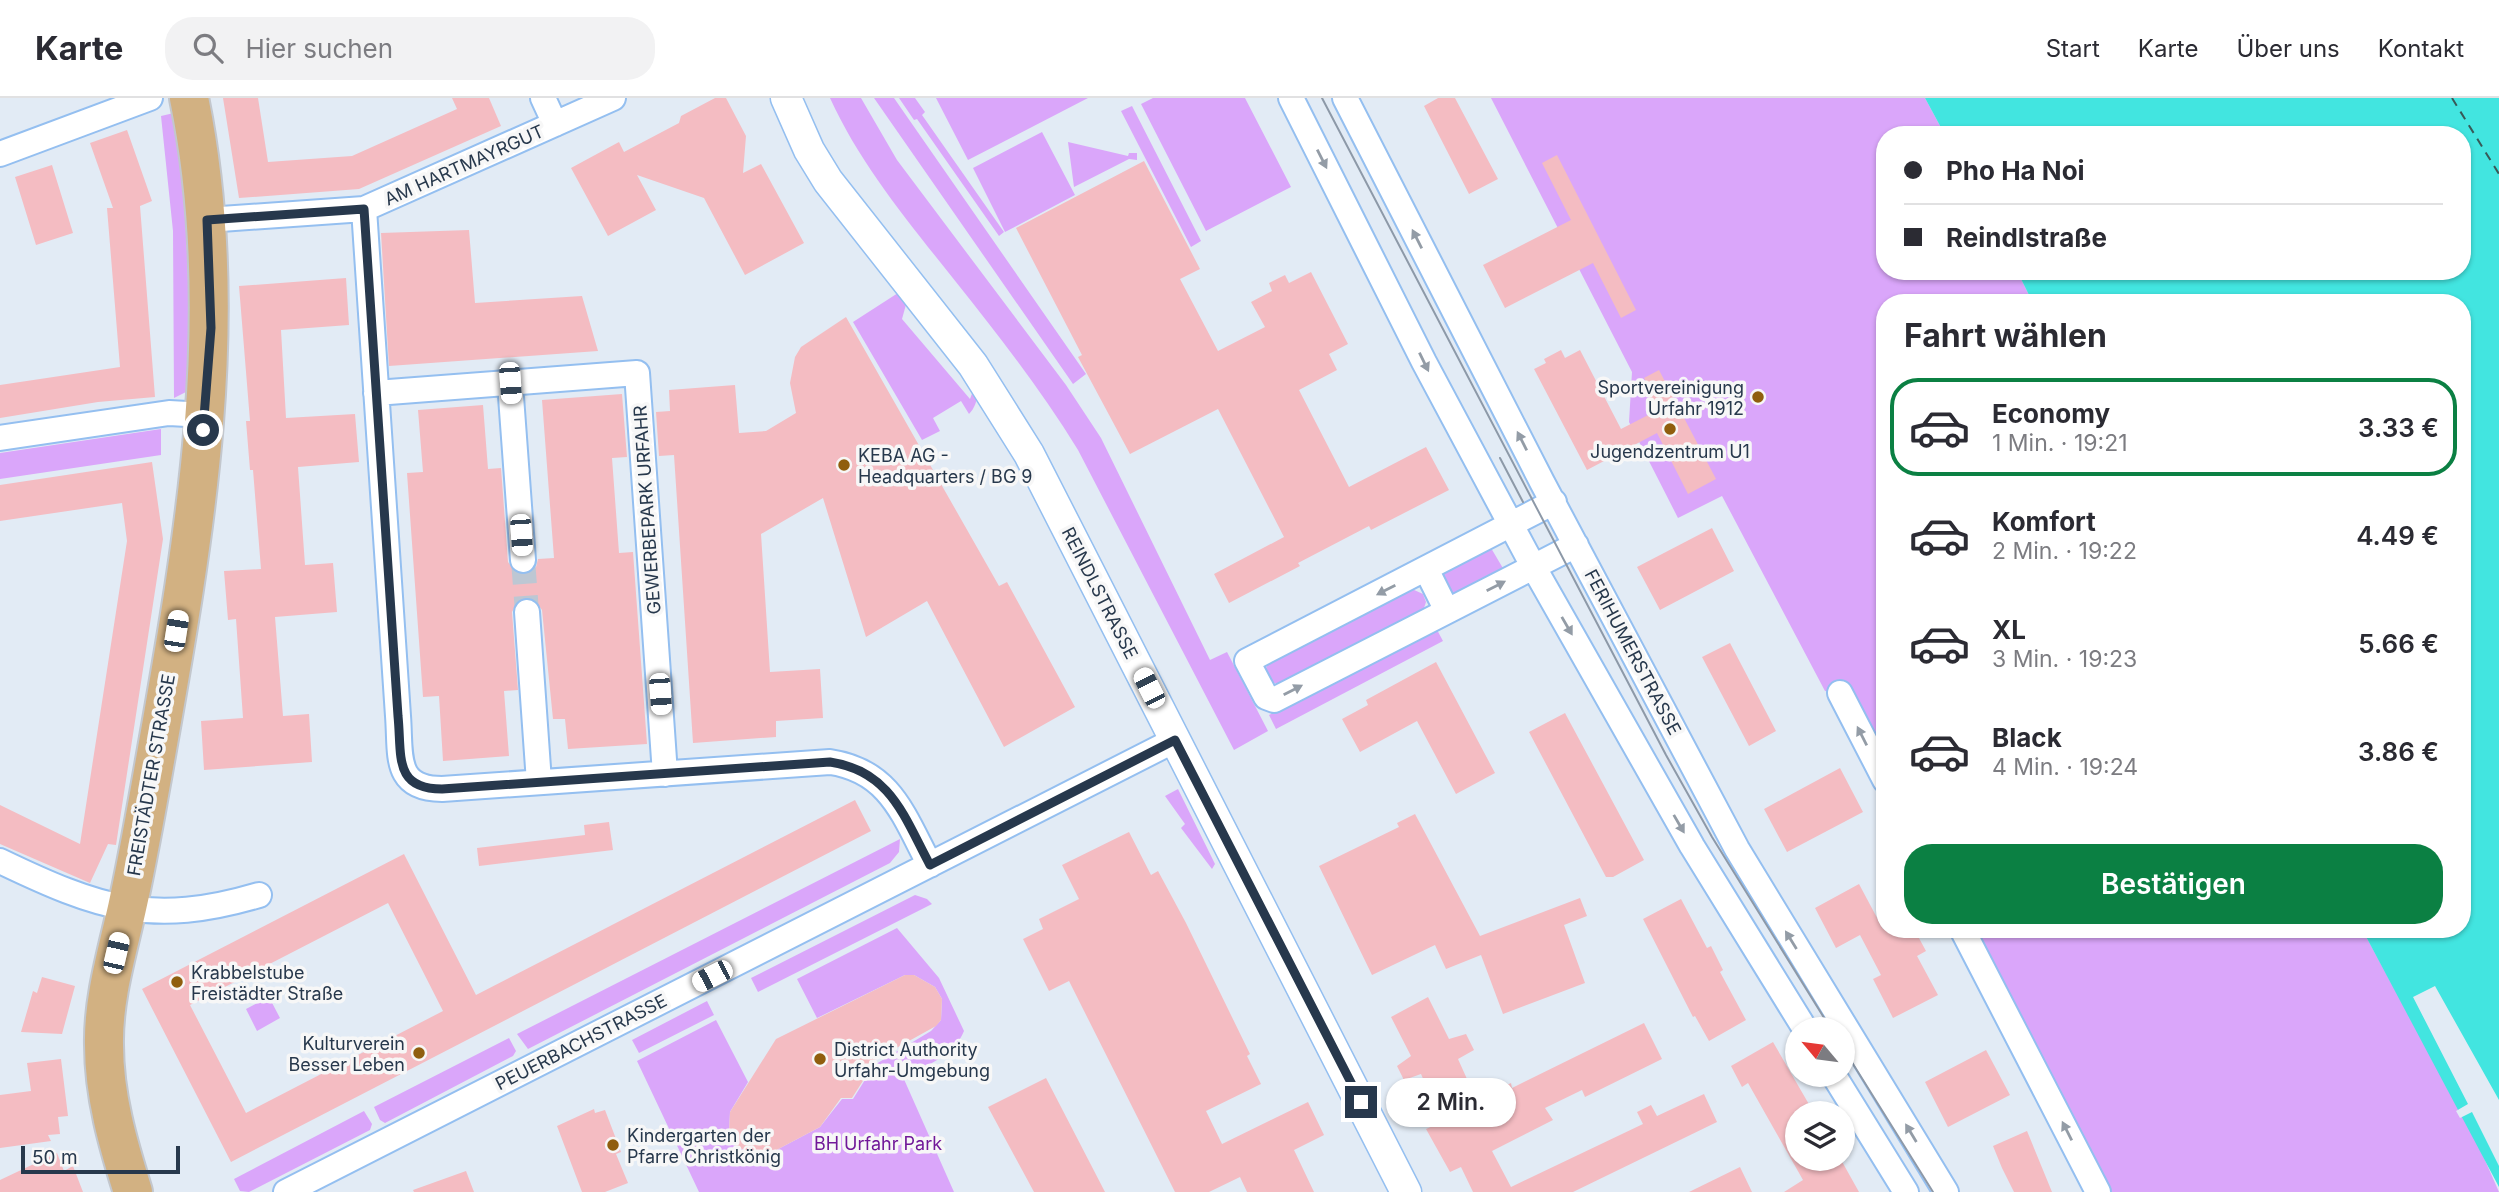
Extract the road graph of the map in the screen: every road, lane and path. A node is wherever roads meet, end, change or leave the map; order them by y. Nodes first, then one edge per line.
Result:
1 (150, 98) edge
2 (189, 98) edge
3 (543, 98) edge
4 (613, 98) edge
5 (786, 98) edge
6 (1291, 98) edge
7 (1345, 98) edge
8 (555, 124) junction
9 (0, 153) edge
10 (364, 209) junction
11 (207, 220) junction
12 (510, 383) junction
13 (376, 393) junction
14 (205, 415) junction
15 (0, 438) edge
16 (1553, 502) junction
17 (1512, 525) junction
18 (1576, 545) junction
19 (523, 560) tunnel mouth
20 (1533, 566) junction
21 (1426, 569) junction
22 (1447, 611) junction
23 (527, 612) tunnel mouth
24 (1840, 693) dead end
25 (1175, 740) junction
26 (1876, 763) edge
27 (665, 774) junction
28 (539, 782) junction
29 (0, 861) edge
30 (930, 865) junction
31 (259, 895) dead end
32 (127, 909) junction
33 (1967, 938) edge
34 (1798, 1017) edge
35 (1841, 1087) edge
36 (132, 1192) edge
37 (286, 1192) edge
38 (1406, 1192) edge
39 (1906, 1192) edge
40 (1947, 1192) edge
41 (2098, 1192) edge

1 - 9 street
2 - 11 main road, FREISTÄDTER STRASSE
3 - 8 street, AM HARTMAYRGUT
4 - 8 street, AM HARTMAYRGUT
5 - 25 street, REINDLSTRASSE
6 -> 17 street
16 -> 7 street, FERIHUMERSTRASSE
8 - 10 street, AM HARTMAYRGUT
10 - 11 street, AM HARTMAYRGUT
10 - 13 street
11 - 14 main road, FREISTÄDTER STRASSE
12 - 13 street, GEWERBEPARK URFAHR
12 - 19 street
12 - 27 street, GEWERBEPARK URFAHR
13 - 28 street
14 - 15 street
14 - 32 main road, FREISTÄDTER STRASSE
16 - 17 street
16 - 18 street, FERIHUMERSTRASSE
17 - 20 street
17 - 21 street
18 - 20 street
40 -> 18 street, FERIHUMERSTRASSE
22 -> 20 street
20 -> 34 street
21 - 22 street
21 -> 22 street
23 - 28 street
26 -> 24 street
25 - 30 street, PEUERBACHSTRASSE
25 - 38 street, REINDLSTRASSE
27 - 28 street
27 - 30 street
29 - 32 street
30 - 37 street, PEUERBACHSTRASSE
31 - 32 street
32 - 36 main road, FREISTÄDTER STRASSE
41 -> 33 street
35 - 39 street

